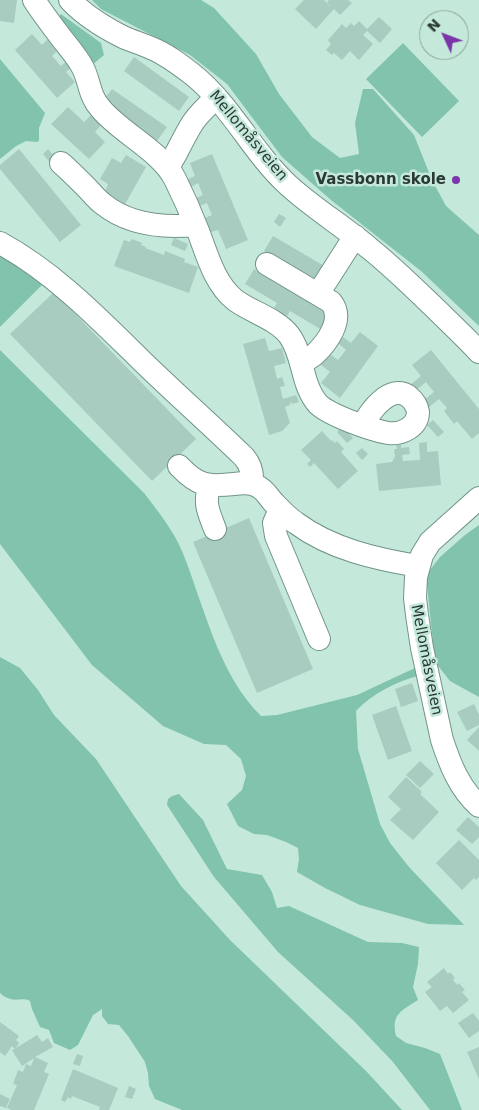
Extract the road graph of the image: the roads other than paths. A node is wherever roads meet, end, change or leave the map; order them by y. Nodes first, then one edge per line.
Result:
1 (34, 0) edge
2 (70, 0) edge
3 (216, 97) junction
4 (61, 162) dead end
5 (168, 167) junction
6 (195, 224) junction
7 (355, 236) junction
8 (0, 243) edge
9 (267, 264) dead end
10 (318, 294) junction
11 (479, 352) edge
12 (301, 363) junction
13 (363, 425) dead end
14 (179, 466) dead end
15 (252, 484) junction
16 (210, 486) junction
17 (479, 498) edge
18 (280, 509) junction
19 (215, 529) dead end
20 (418, 566) junction
21 (319, 639) dead end
22 (479, 806) edge

1 - 5 street
2 - 3 street, Mellomåsveien
3 - 5 street
3 - 7 street, Mellomåsveien
4 - 6 street
5 - 6 street
6 - 12 street
7 - 10 street
7 - 11 street, Mellomåsveien
8 - 15 street
9 - 10 street
10 - 12 street
12 - 13 street
14 - 16 street
15 - 16 street
15 - 18 street
16 - 19 street
17 - 20 street, Mellomåsveien
18 - 20 street
18 - 21 street
20 - 22 street, Mellomåsveien

